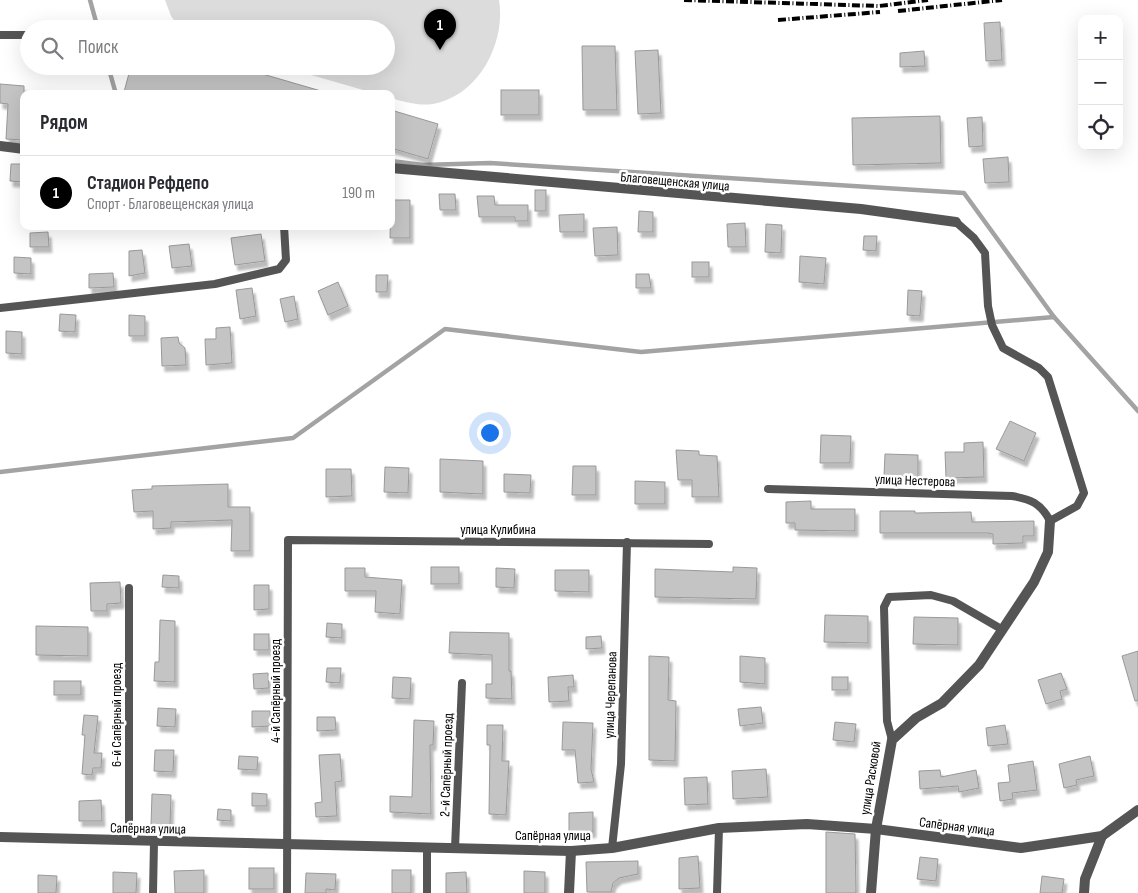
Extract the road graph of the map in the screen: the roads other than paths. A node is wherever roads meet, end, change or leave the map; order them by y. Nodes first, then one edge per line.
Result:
1 (0, 35) edge
2 (20, 35) edge
3 (0, 146) edge
4 (20, 148) edge
5 (395, 168) edge
6 (956, 222) joint
7 (284, 230) edge
8 (0, 308) edge
9 (768, 489) dead end
10 (1050, 521) junction
11 (288, 540) joint
12 (628, 542) junction
13 (709, 544) dead end
14 (129, 588) dead end
15 (1004, 630) junction
16 (462, 683) dead end
17 (892, 740) junction
18 (1138, 810) edge
19 (719, 828) junction
20 (876, 829) junction
21 (1102, 836) junction
22 (0, 838) edge
23 (128, 841) junction
24 (154, 842) junction
25 (287, 843) junction
26 (427, 847) junction
27 (455, 848) junction
28 (612, 848) junction
29 (571, 850) junction
30 (152, 893) edge
31 (287, 893) edge
32 (427, 893) edge
33 (569, 893) edge
34 (717, 893) edge
35 (871, 893) edge
36 (1084, 893) edge

1 - 2 lane
3 - 4 street
5 - 6 street, Благовещенская улица
6 - 10 lane
7 - 8 lane
9 - 10 lane, улица Нестерова
10 - 15 street
11 - 12 lane, улица Кулибина
11 - 25 lane, 4-й Сапёрный проезд
12 - 13 lane, улица Кулибина
12 - 28 lane, улица Черепанова
14 - 23 lane, 6-й Сапёрный проезд
15 - 17 street
15 - 17 lane, улица Расковой
16 - 27 lane, 2-й Сапёрный проезд
17 - 20 street, улица Расковой
18 - 21 street
19 - 20 street, Сапёрная улица
19 - 28 street, Сапёрная улица
19 - 34 lane
20 - 21 street, Сапёрная улица
20 - 35 street, улица Расковой
21 - 36 street
22 - 23 street, Сапёрная улица
23 - 24 street, Сапёрная улица
24 - 25 street, Сапёрная улица
24 - 30 lane
25 - 26 street, Сапёрная улица
25 - 31 lane, 4-й Сапёрный проезд
26 - 27 street, Сапёрная улица
26 - 32 lane
27 - 29 street, Сапёрная улица
28 - 29 street, Сапёрная улица
29 - 33 street

